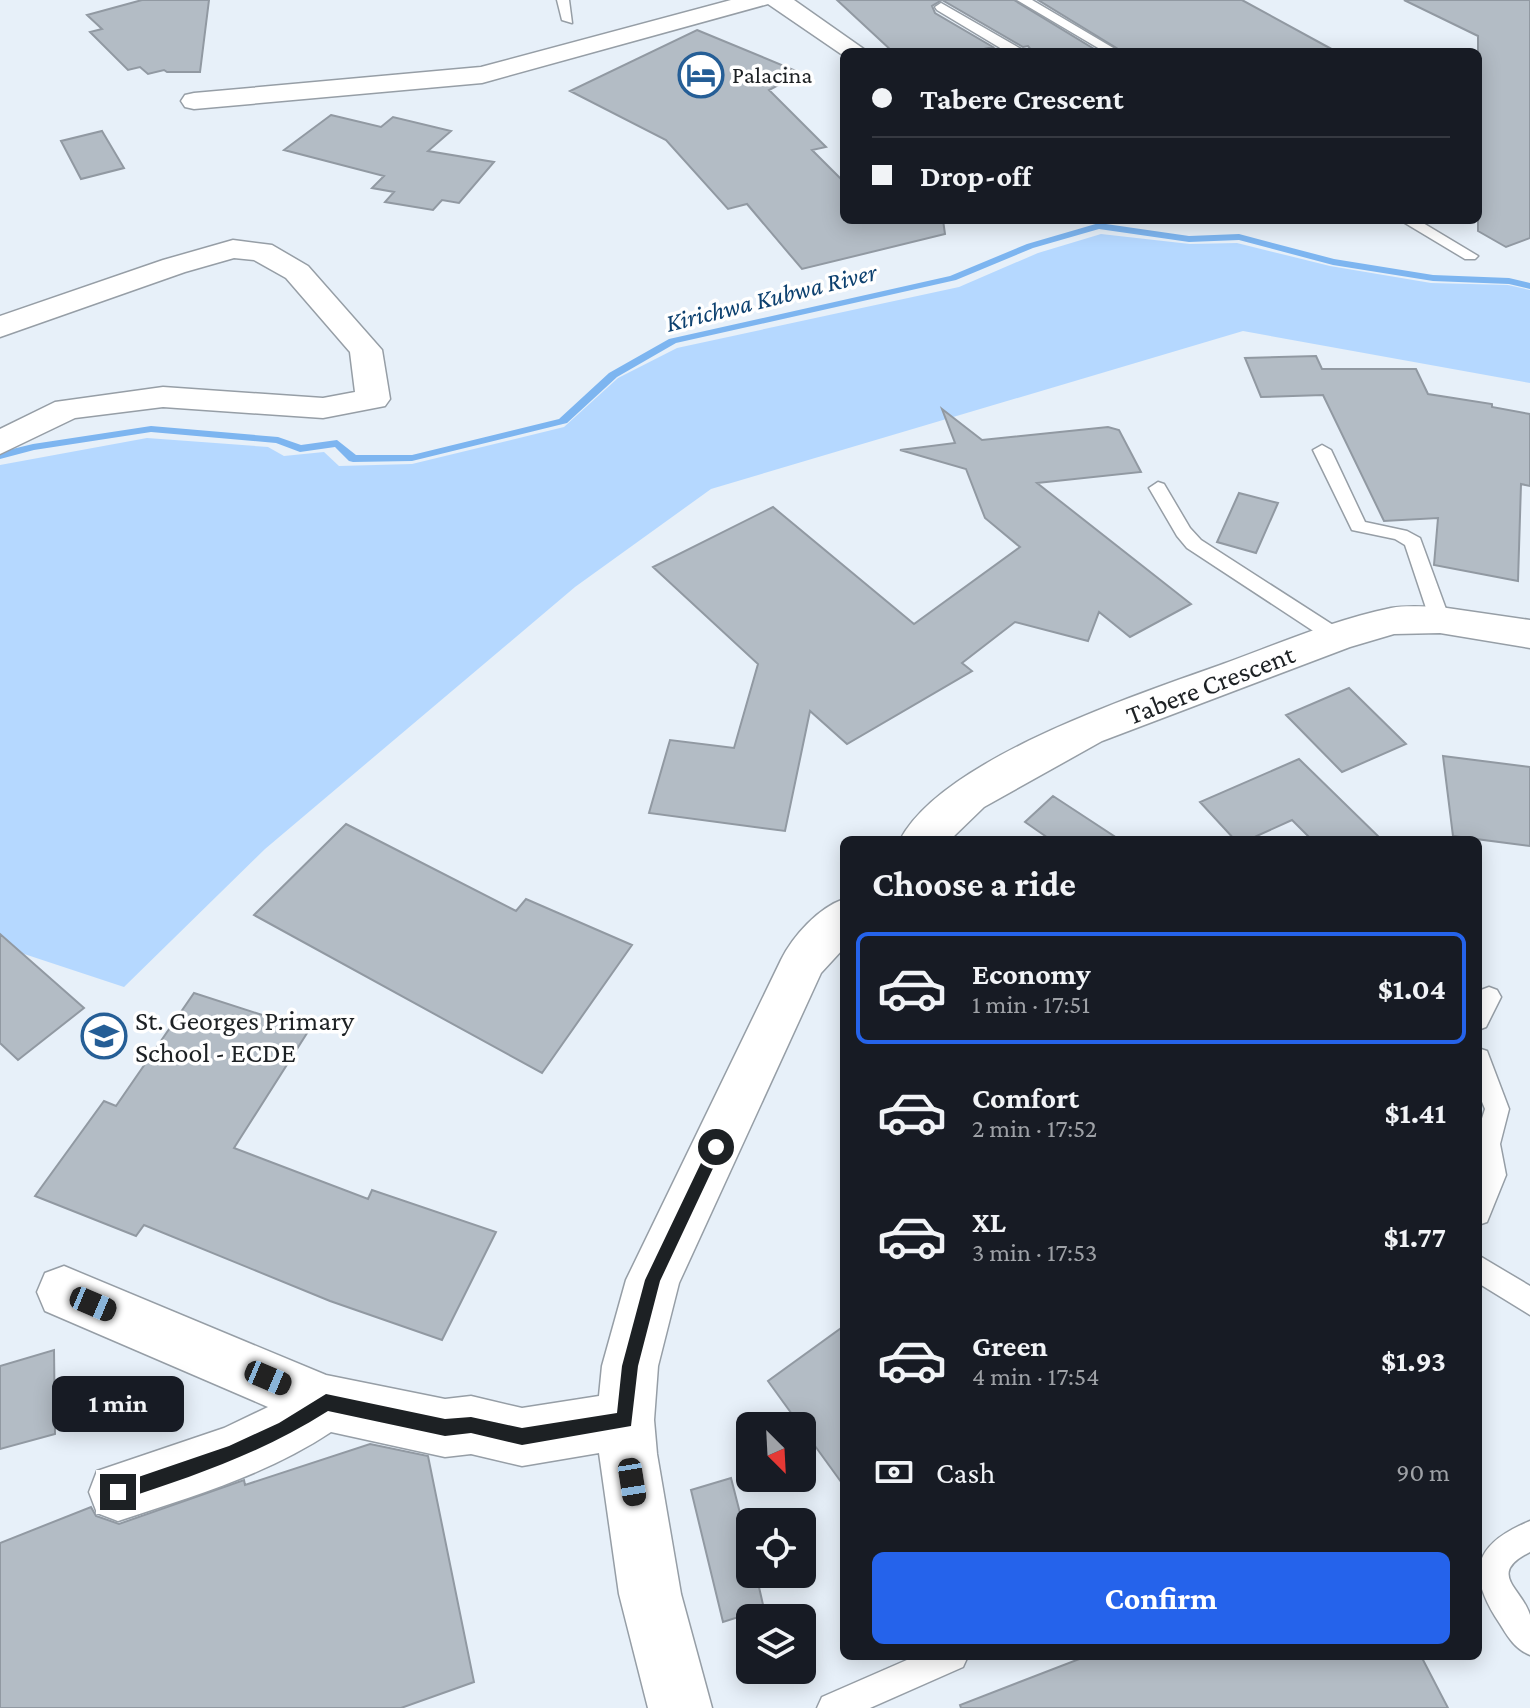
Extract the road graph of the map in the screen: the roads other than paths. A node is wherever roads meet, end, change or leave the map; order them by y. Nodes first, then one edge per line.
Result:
1 (563, 0) edge
2 (759, 0) edge
3 (778, 0) edge
4 (1023, 0) edge
5 (941, 7) dead end
6 (568, 20) dead end
7 (849, 48) edge
8 (1009, 48) edge
9 (1107, 48) edge
10 (194, 101) dead end
11 (1414, 224) edge
12 (1470, 256) dead end
13 (0, 327) edge
14 (0, 443) edge
15 (1322, 450) dead end
16 (1158, 488) dead end
17 (1440, 620) junction
18 (1530, 634) edge
19 (1337, 637) junction
20 (926, 836) edge
21 (840, 922) edge
22 (1489, 997) dead end
23 (1482, 1012) edge
24 (1482, 1070) edge
25 (1482, 1203) edge
26 (1482, 1271) edge
27 (64, 1292) dead end
28 (1530, 1302) edge
29 (326, 1403) junction
30 (625, 1420) junction
31 (118, 1492) dead end
32 (1530, 1536) edge
33 (1530, 1639) edge
34 (943, 1660) edge
35 (680, 1708) edge
36 (833, 1708) edge

1 - 6 lane
2 - 10 street
3 - 7 street
4 - 9 lane
5 - 8 lane
11 - 12 lane
13 - 14 street
15 - 17 lane
16 - 19 lane
17 - 18 street, Tabere Crescent
17 - 19 street, Tabere Crescent
19 - 20 street, Tabere Crescent
21 - 30 street
22 - 23 lane
24 - 25 lane
26 - 28 lane
27 - 29 street
29 - 30 street
29 - 31 street
30 - 35 street
32 - 33 lane
34 - 36 lane

